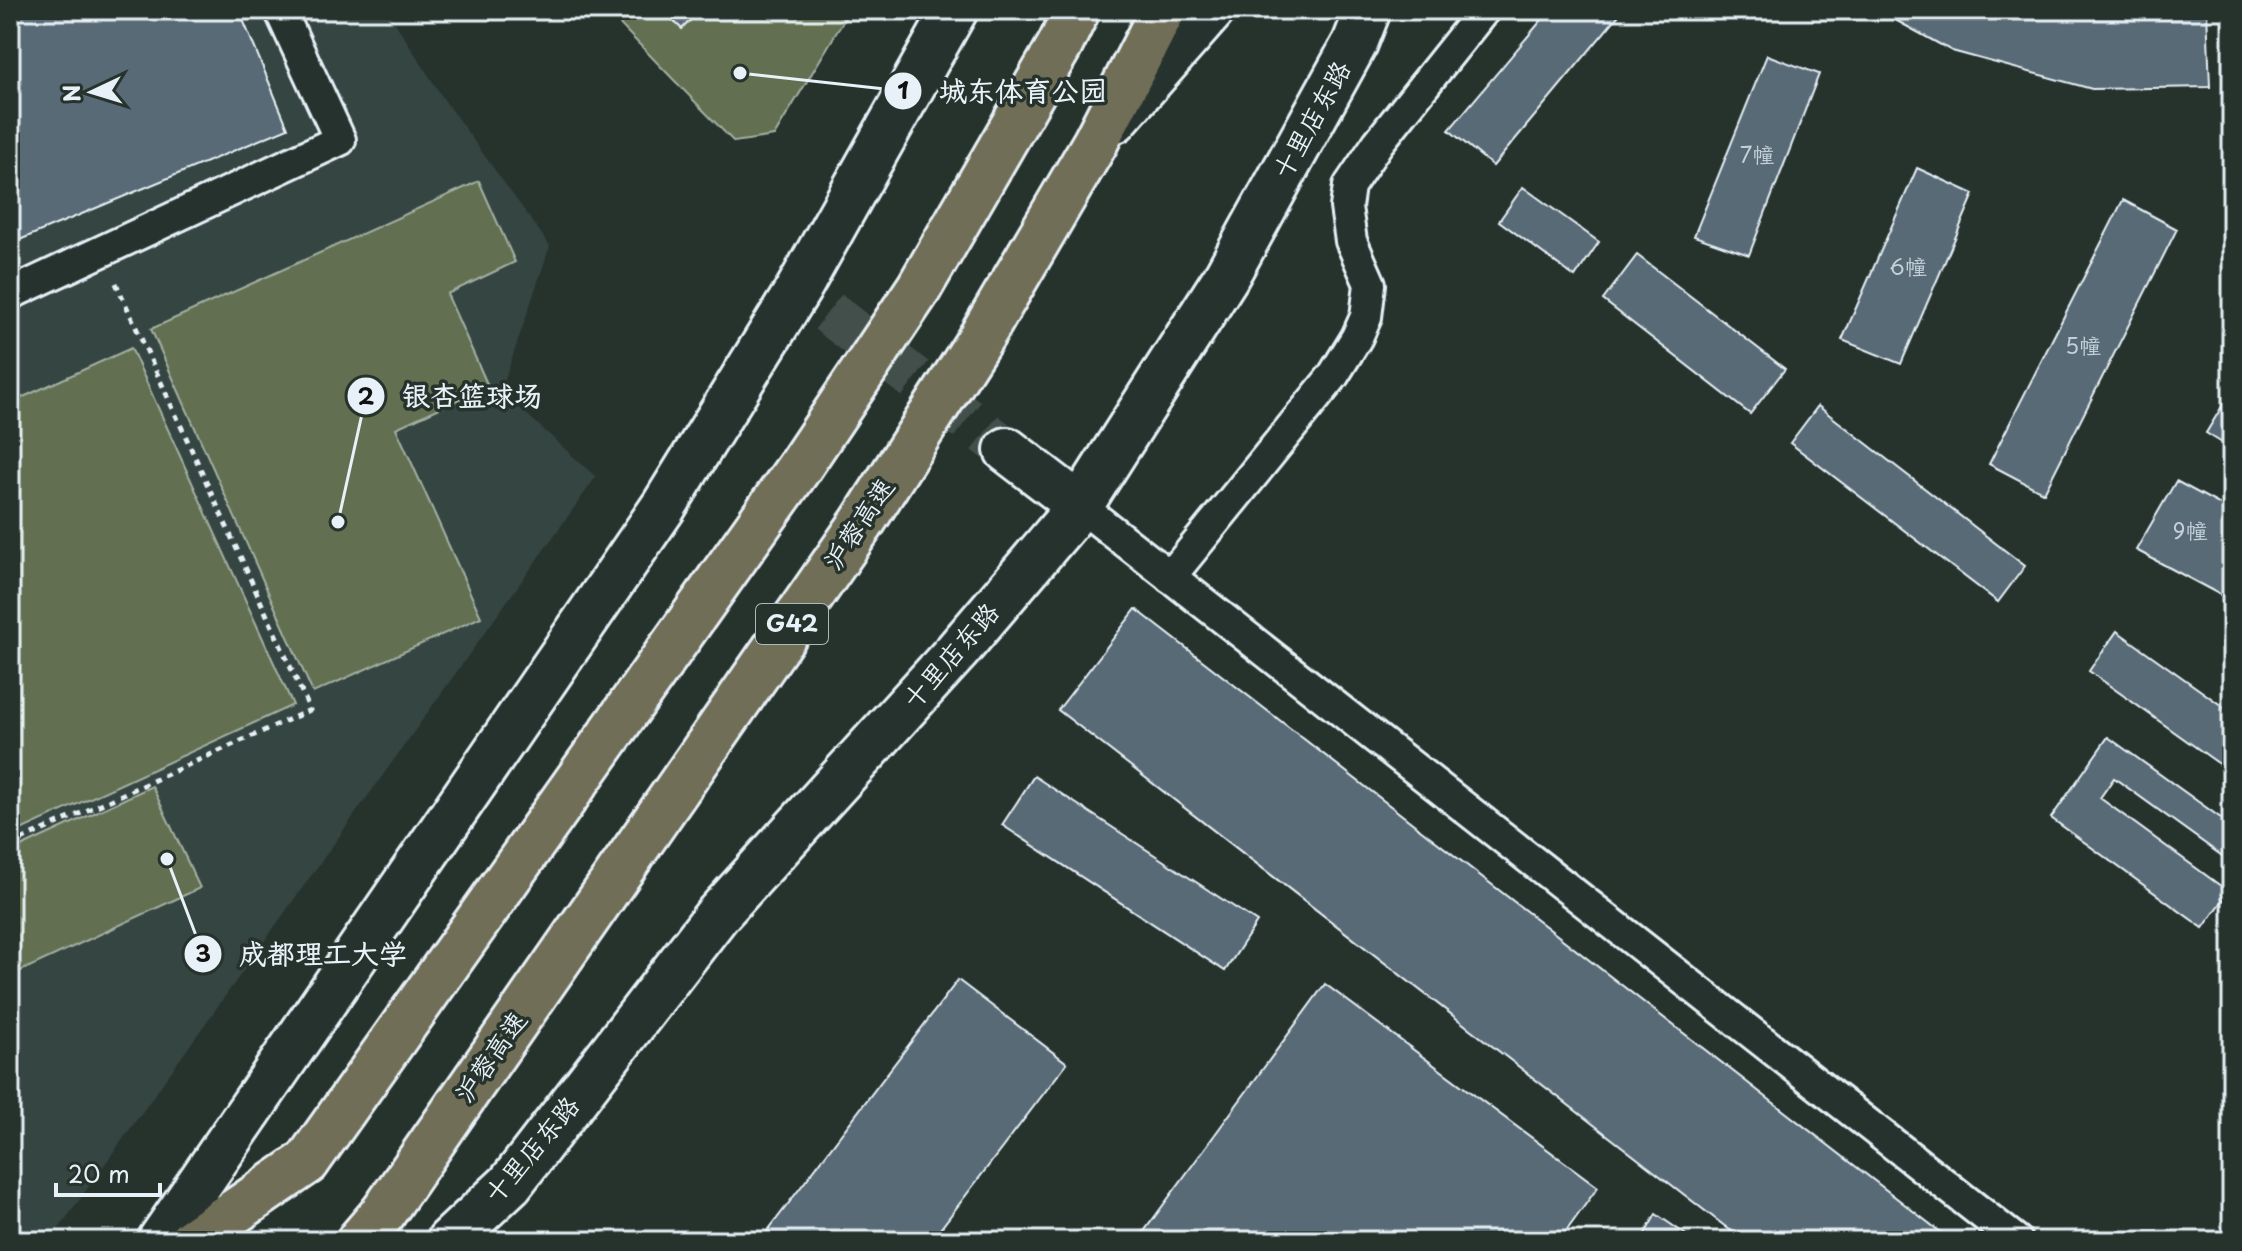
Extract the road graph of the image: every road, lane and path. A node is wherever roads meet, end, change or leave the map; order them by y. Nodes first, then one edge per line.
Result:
1 (280, 10) edge
2 (955, 10) edge
3 (1077, 10) edge
4 (1163, 10) edge
5 (1212, 10) edge
6 (1368, 10) edge
7 (1484, 10) edge
8 (1095, 143) junction
9 (102, 252) junction
10 (10, 294) edge
11 (1007, 450) tunnel mouth
12 (1080, 506) junction
13 (1170, 577) junction
14 (10, 845) edge
15 (307, 1162) junction
16 (370, 1232) edge
17 (160, 1241) edge
18 (192, 1241) edge
19 (247, 1241) edge
20 (449, 1241) edge
21 (2017, 1241) edge

1 - 9 street
2 - 17 street
3 - 15 main road
4 - 8 main road, 沪蓉高速 / G42
5 - 8 street
6 - 12 street, 十里店东路
7 - 13 street
8 - 16 main road, 沪蓉高速 / G42
9 - 10 street
9 - 14 path
11 - 12 street
12 - 13 street
12 - 20 street, 十里店东路
13 - 21 street
15 - 18 main road
15 - 19 main road

